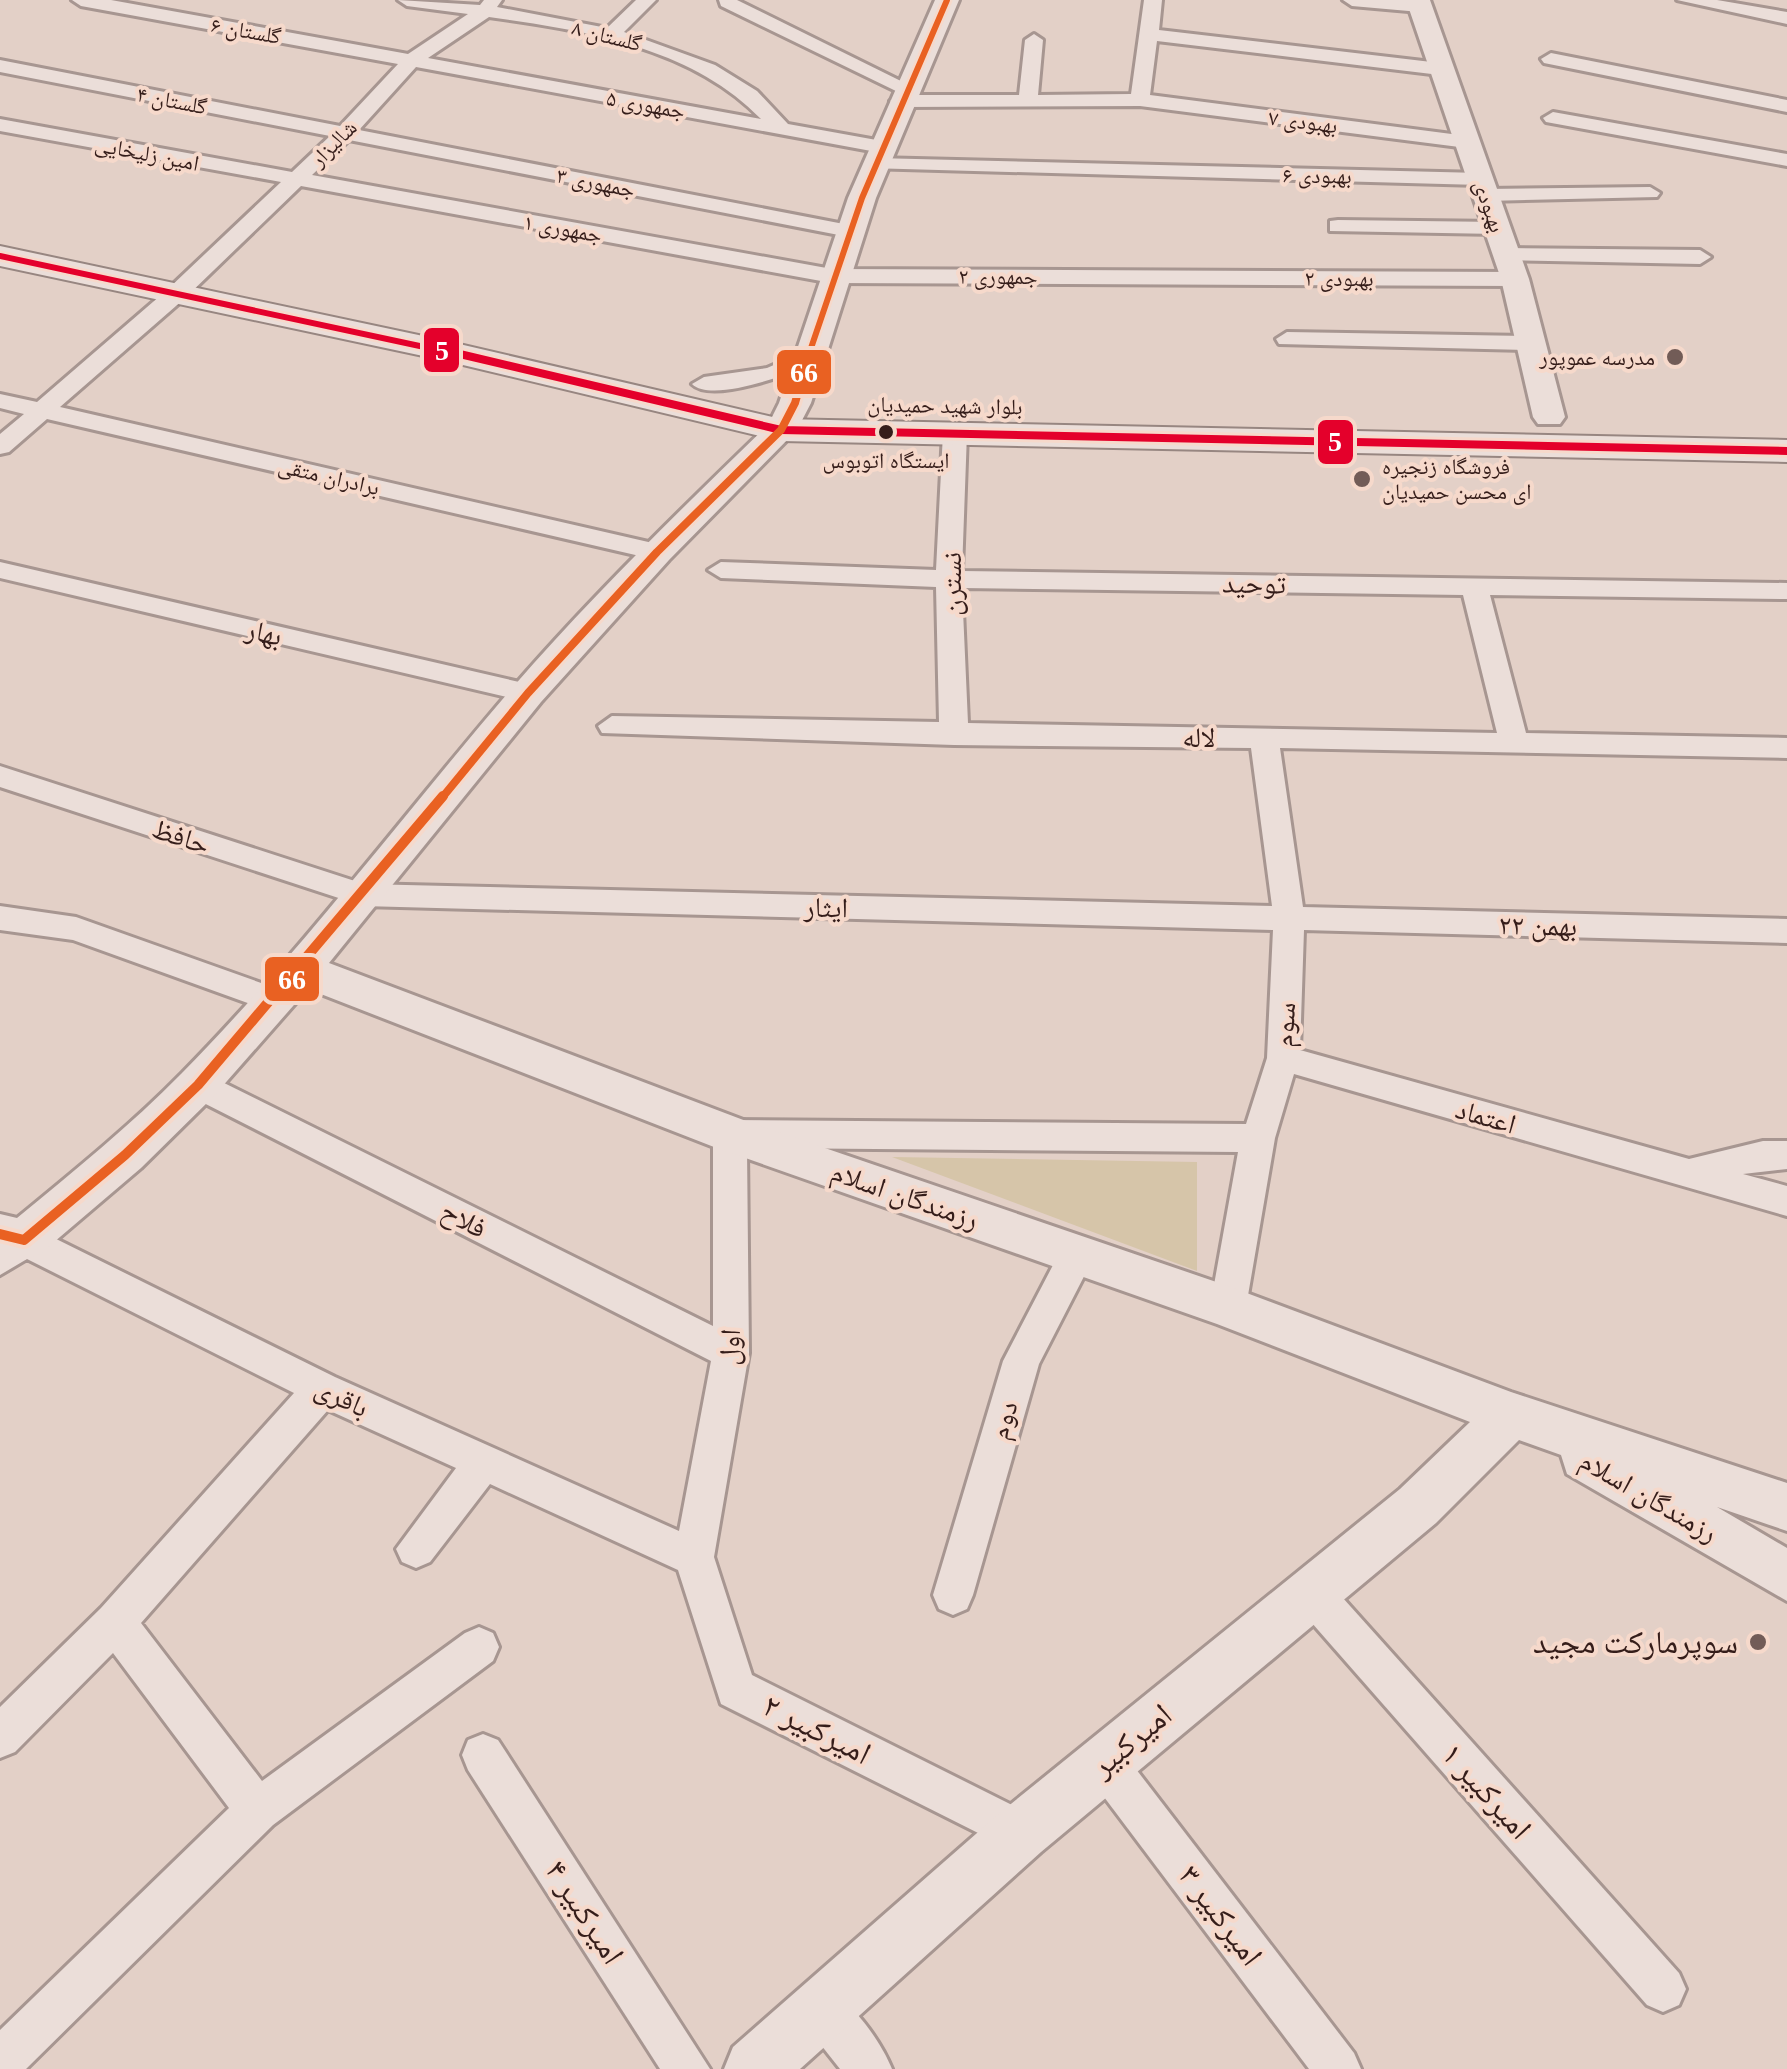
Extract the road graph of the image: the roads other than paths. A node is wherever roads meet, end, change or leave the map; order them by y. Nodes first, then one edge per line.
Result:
1 (81, 0) edge
2 (407, 0) edge
3 (646, 0) edge
4 (948, 0) edge
5 (1153, 0) edge
6 (1352, 0) edge
7 (1686, 0) edge
8 (727, 2) edge
9 (1419, 3) edge
10 (488, 6) edge
11 (1787, 18) edge
12 (611, 34) junction
13 (1148, 34) junction
14 (1034, 40) dead end
15 (1551, 59) dead end
16 (411, 61) junction
17 (0, 66) edge
18 (1440, 68) junction
19 (902, 95) junction
20 (1028, 100) junction
21 (1140, 100) junction
22 (1787, 106) edge
23 (1553, 118) dead end
24 (0, 125) edge
25 (782, 129) junction
26 (344, 134) junction
27 (1466, 142) junction
28 (878, 156) junction
29 (1787, 160) edge
30 (294, 181) junction
31 (1483, 187) junction
32 (1650, 193) dead end
33 (1338, 226) dead end
34 (1498, 228) junction
35 (849, 230) junction
36 (0, 236) edge
37 (0, 256) edge
38 (1700, 257) dead end
39 (1510, 267) junction
40 (832, 276) junction
41 (1164, 277) joint
42 (185, 285) junction
43 (1287, 340) dead end
44 (450, 342) junction
45 (1529, 343) junction
46 (808, 357) junction
47 (704, 384) junction
48 (0, 401) edge
49 (44, 410) junction
50 (788, 416) junction
51 (1787, 422) edge
52 (1162, 423) junction
53 (1553, 431) junction
54 (955, 433) junction
55 (0, 447) edge
56 (1787, 451) edge
57 (657, 552) junction
58 (0, 570) edge
59 (721, 570) dead end
60 (949, 579) junction
61 (1474, 585) junction
62 (1787, 591) edge
63 (528, 693) junction
64 (612, 726) dead end
65 (954, 734) junction
66 (1264, 738) junction
67 (1514, 742) junction
68 (1787, 748) edge
69 (0, 776) edge
70 (363, 895) junction
71 (0, 918) edge
72 (1289, 918) junction
73 (1787, 931) edge
74 (286, 984) junction
75 (1283, 1058) junction
76 (198, 1084) junction
77 (730, 1134) junction
78 (1258, 1138) junction
79 (1787, 1155) edge
80 (1688, 1173) junction
81 (1787, 1201) edge
82 (8, 1245) edge
83 (1077, 1254) junction
84 (1228, 1307) junction
85 (731, 1353) junction
86 (322, 1389) junction
87 (1511, 1415) junction
88 (484, 1462) junction
89 (1787, 1507) edge
90 (416, 1550) dead end
91 (694, 1556) junction
92 (1787, 1576) edge
93 (1311, 1592) junction
94 (953, 1595) dead end
95 (115, 1622) junction
96 (479, 1646) dead end
97 (0, 1737) edge
98 (483, 1754) dead end
99 (1104, 1762) junction
100 (258, 1810) junction
101 (1021, 1832) junction
102 (1663, 1989) dead end
103 (822, 2010) junction
104 (8, 2062) edge
105 (687, 2069) edge
106 (755, 2069) edge
107 (869, 2069) edge
108 (1338, 2069) edge

1 - 16 street, گلستان ۶
2 - 10 street, گلستان ۸
3 - 12 street
4 - 19 street
5 - 13 street
6 - 9 street
7 - 11 street
8 - 19 street
9 - 18 street, بهبودی
10 - 12 street, گلستان ۸
10 - 16 street, شالیزار
12 - 25 street, گلستان ۸
13 - 18 street
13 - 21 street
14 - 20 street
15 - 22 street
16 - 25 street, جمهوری ۵
16 - 26 street, شالیزار
17 - 26 street, گلستان ۴
18 - 27 street, بهبودی
19 - 20 street, بهبودی ۷
19 - 28 street
20 - 21 street, بهبودی ۷
21 - 27 street, بهبودی ۷
23 - 29 street
24 - 30 street, امین زلیخایی
25 - 28 street, جمهوری ۵
26 - 30 street, شالیزار
26 - 35 street, جمهوری ۳
27 - 31 street, بهبودی
28 - 31 street, بهبودی ۶
28 - 35 street
30 - 40 street, جمهوری ۱
30 - 42 street, شالیزار
31 - 32 street, بهبودی ۶
31 - 34 street, بهبودی
33 - 34 street
34 - 39 street, بهبودی
35 - 40 street
36 - 42 main road, بلوار شهید حمیدیان
37 - 42 main road, بلوار شهید حمیدیان
38 - 39 street, بهبودی ۲
39 - 41 street, بهبودی ۲
39 - 45 street, بهبودی
40 - 41 street, جمهوری ۲
40 - 46 street
42 - 44 main road, بلوار شهید حمیدیان
42 - 49 street, شالیزار
43 - 45 street
44 - 47 main road, بلوار شهید حمیدیان
44 - 50 main road, بلوار شهید حمیدیان
45 - 53 street, بهبودی
46 - 47 street
46 - 50 street
47 - 50 main road, بلوار شهید حمیدیان
48 - 49 street, برادران متقی
49 - 55 street, شالیزار
49 - 57 street, برادران متقی
50 - 52 main road, بلوار شهید حمیدیان
50 - 54 main road, بلوار شهید حمیدیان
50 - 57 street
51 - 53 main road, بلوار شهید حمیدیان
52 - 53 main road, بلوار شهید حمیدیان
52 - 54 main road, بلوار شهید حمیدیان
53 - 56 main road, بلوار شهید حمیدیان
54 - 60 street, نسترن
57 - 63 street
58 - 63 street, بهار
59 - 60 street, توحید
60 - 61 street, توحید
60 - 65 street, نسترن
61 - 62 street, توحید
61 - 67 street
63 - 70 street
64 - 65 street, لاله
65 - 66 street, لاله
66 - 67 street, لاله
66 - 72 street, سوم
67 - 68 street, لاله
69 - 70 street, حافظ
70 - 72 street, ایثار
70 - 74 street
71 - 74 street
72 - 73 street, ۲۲ بهمن
72 - 75 street, سوم
74 - 76 street
74 - 77 street, رزمندگان اسلام
75 - 78 street, سوم
75 - 80 street, اعتماد
76 - 82 street
76 - 85 street, فلاح
77 - 78 street
77 - 83 street, رزمندگان اسلام
77 - 85 street, اول
78 - 84 street, سوم
79 - 80 street, اعتماد
80 - 81 street, اعتماد
82 - 86 street, باقری
83 - 84 street, رزمندگان اسلام
83 - 94 street, دوم
84 - 87 street, رزمندگان اسلام
85 - 91 street, اول
86 - 88 street, باقری
86 - 95 street
87 - 89 street, رزمندگان اسلام
87 - 92 street, رزمندگان اسلام
87 - 93 street, امیرکبیر
88 - 90 street
88 - 91 street, باقری
91 - 101 street, امیرکبیر ۲
93 - 99 street, امیرکبیر
93 - 102 street, امیرکبیر ۱
95 - 97 street
95 - 100 street
96 - 100 street
98 - 105 street, امیرکبیر ۴
99 - 101 street, امیرکبیر
99 - 108 street, امیرکبیر ۳
100 - 104 street
101 - 103 street, امیرکبیر
103 - 106 street, امیرکبیر
103 - 107 street

